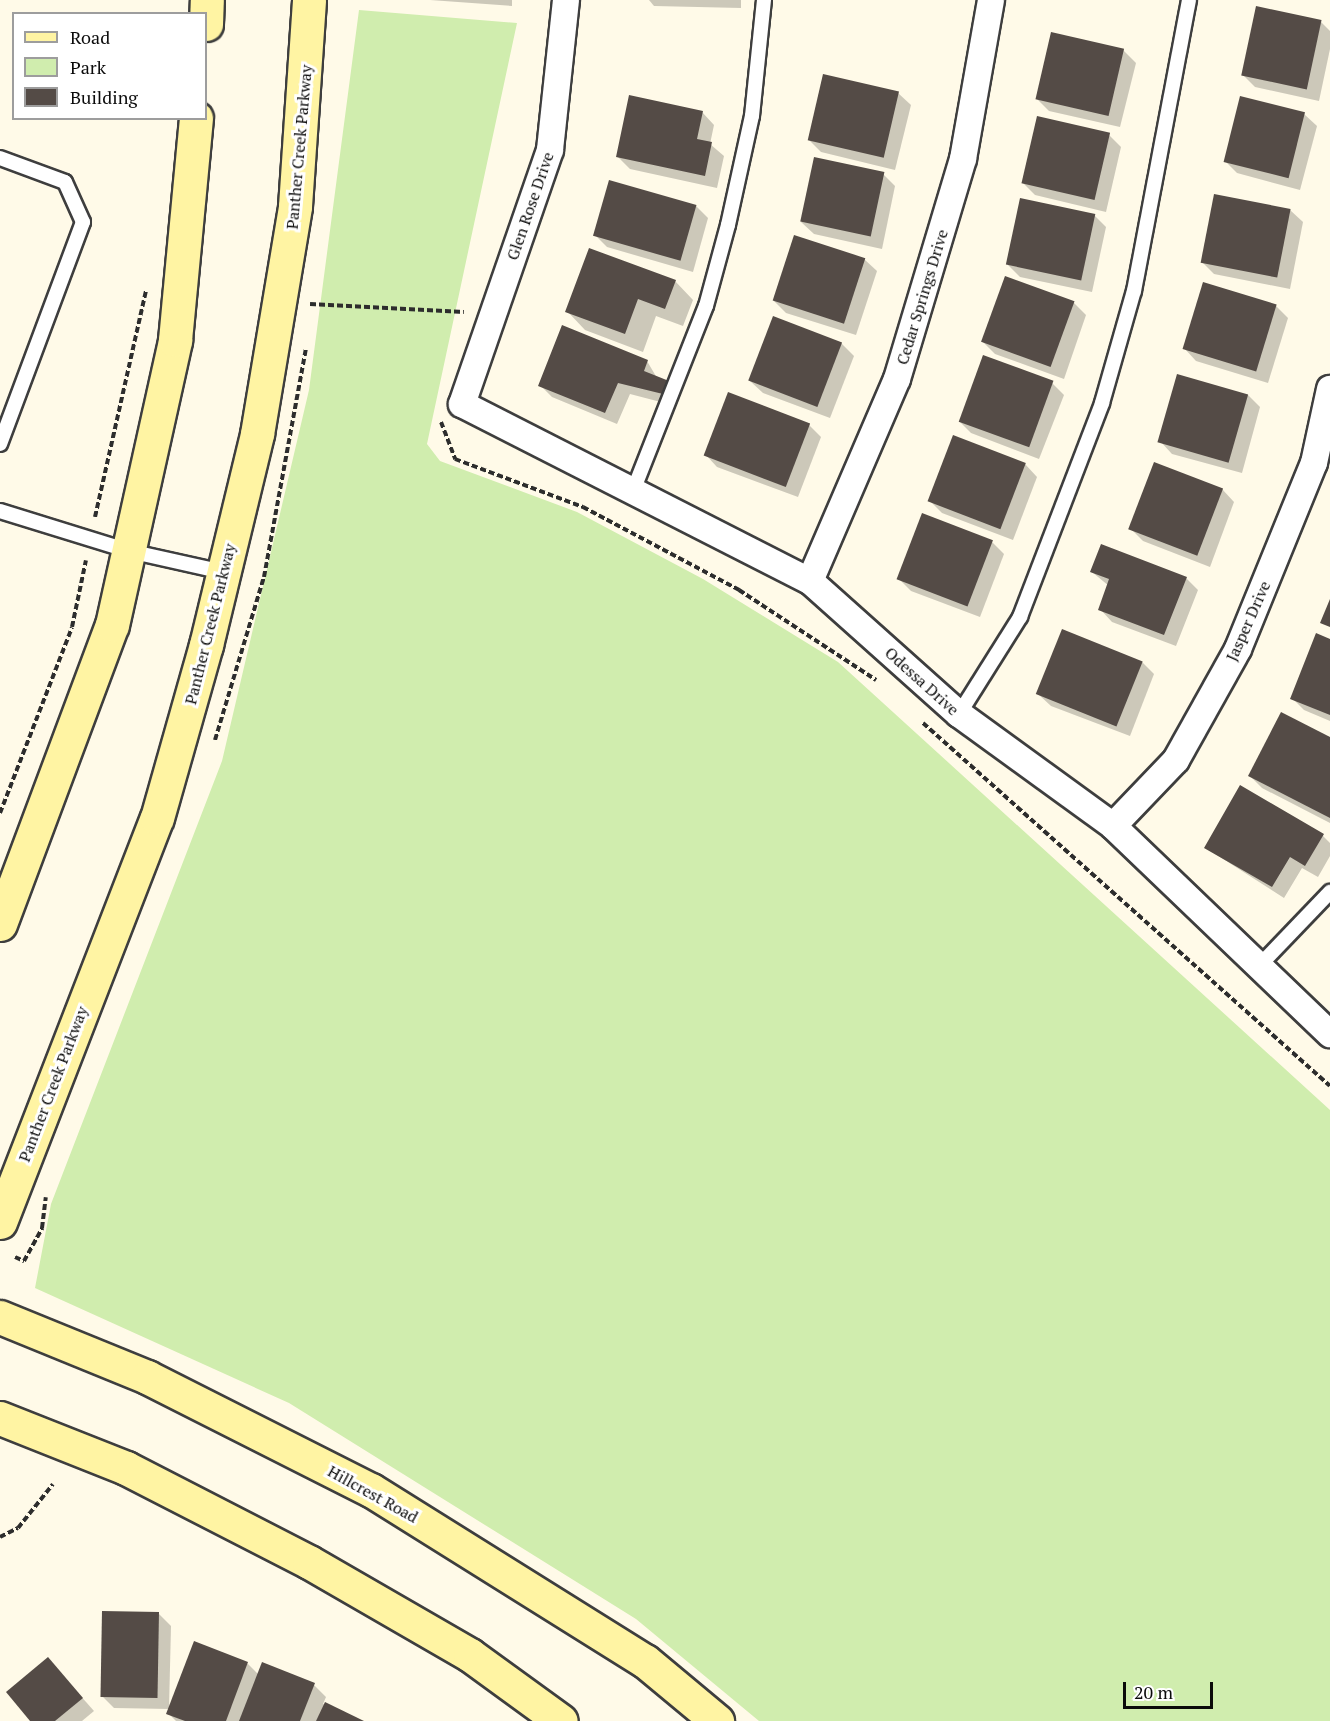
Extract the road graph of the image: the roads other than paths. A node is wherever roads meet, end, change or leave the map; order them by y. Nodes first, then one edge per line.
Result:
1 (309, 0) edge
2 (566, 0) edge
3 (764, 0) edge
4 (991, 0) edge
5 (1189, 0) edge
6 (196, 120) edge
7 (0, 158) edge
8 (1330, 388) edge
9 (452, 410) joint
10 (0, 444) edge
11 (633, 491) junction
12 (0, 511) edge
13 (129, 551) junction
14 (223, 572) junction
15 (810, 581) junction
16 (959, 714) junction
17 (1113, 826) junction
18 (1330, 892) edge
19 (0, 924) edge
20 (1259, 966) junction
21 (1330, 1034) edge
22 (0, 1222) edge
23 (0, 1317) edge
24 (0, 1418) edge
25 (561, 1721) edge
26 (717, 1721) edge

1 - 14 main road, Panther Creek Parkway
2 - 9 street, Glen Rose Drive
3 - 11 lane
4 - 15 street, Cedar Springs Drive
5 - 16 lane
6 - 13 main road
7 - 10 lane
8 - 17 street, Jasper Drive
9 - 11 street, Odessa Drive
11 - 15 street, Odessa Drive
12 - 13 lane
13 - 14 lane
13 - 19 main road
14 - 22 main road, Panther Creek Parkway
15 - 16 street, Odessa Drive
16 - 17 street, Odessa Drive
17 - 20 street, Odessa Drive
18 - 20 lane
20 - 21 street, Odessa Drive
23 - 26 main road, Hillcrest Road
24 - 25 main road

